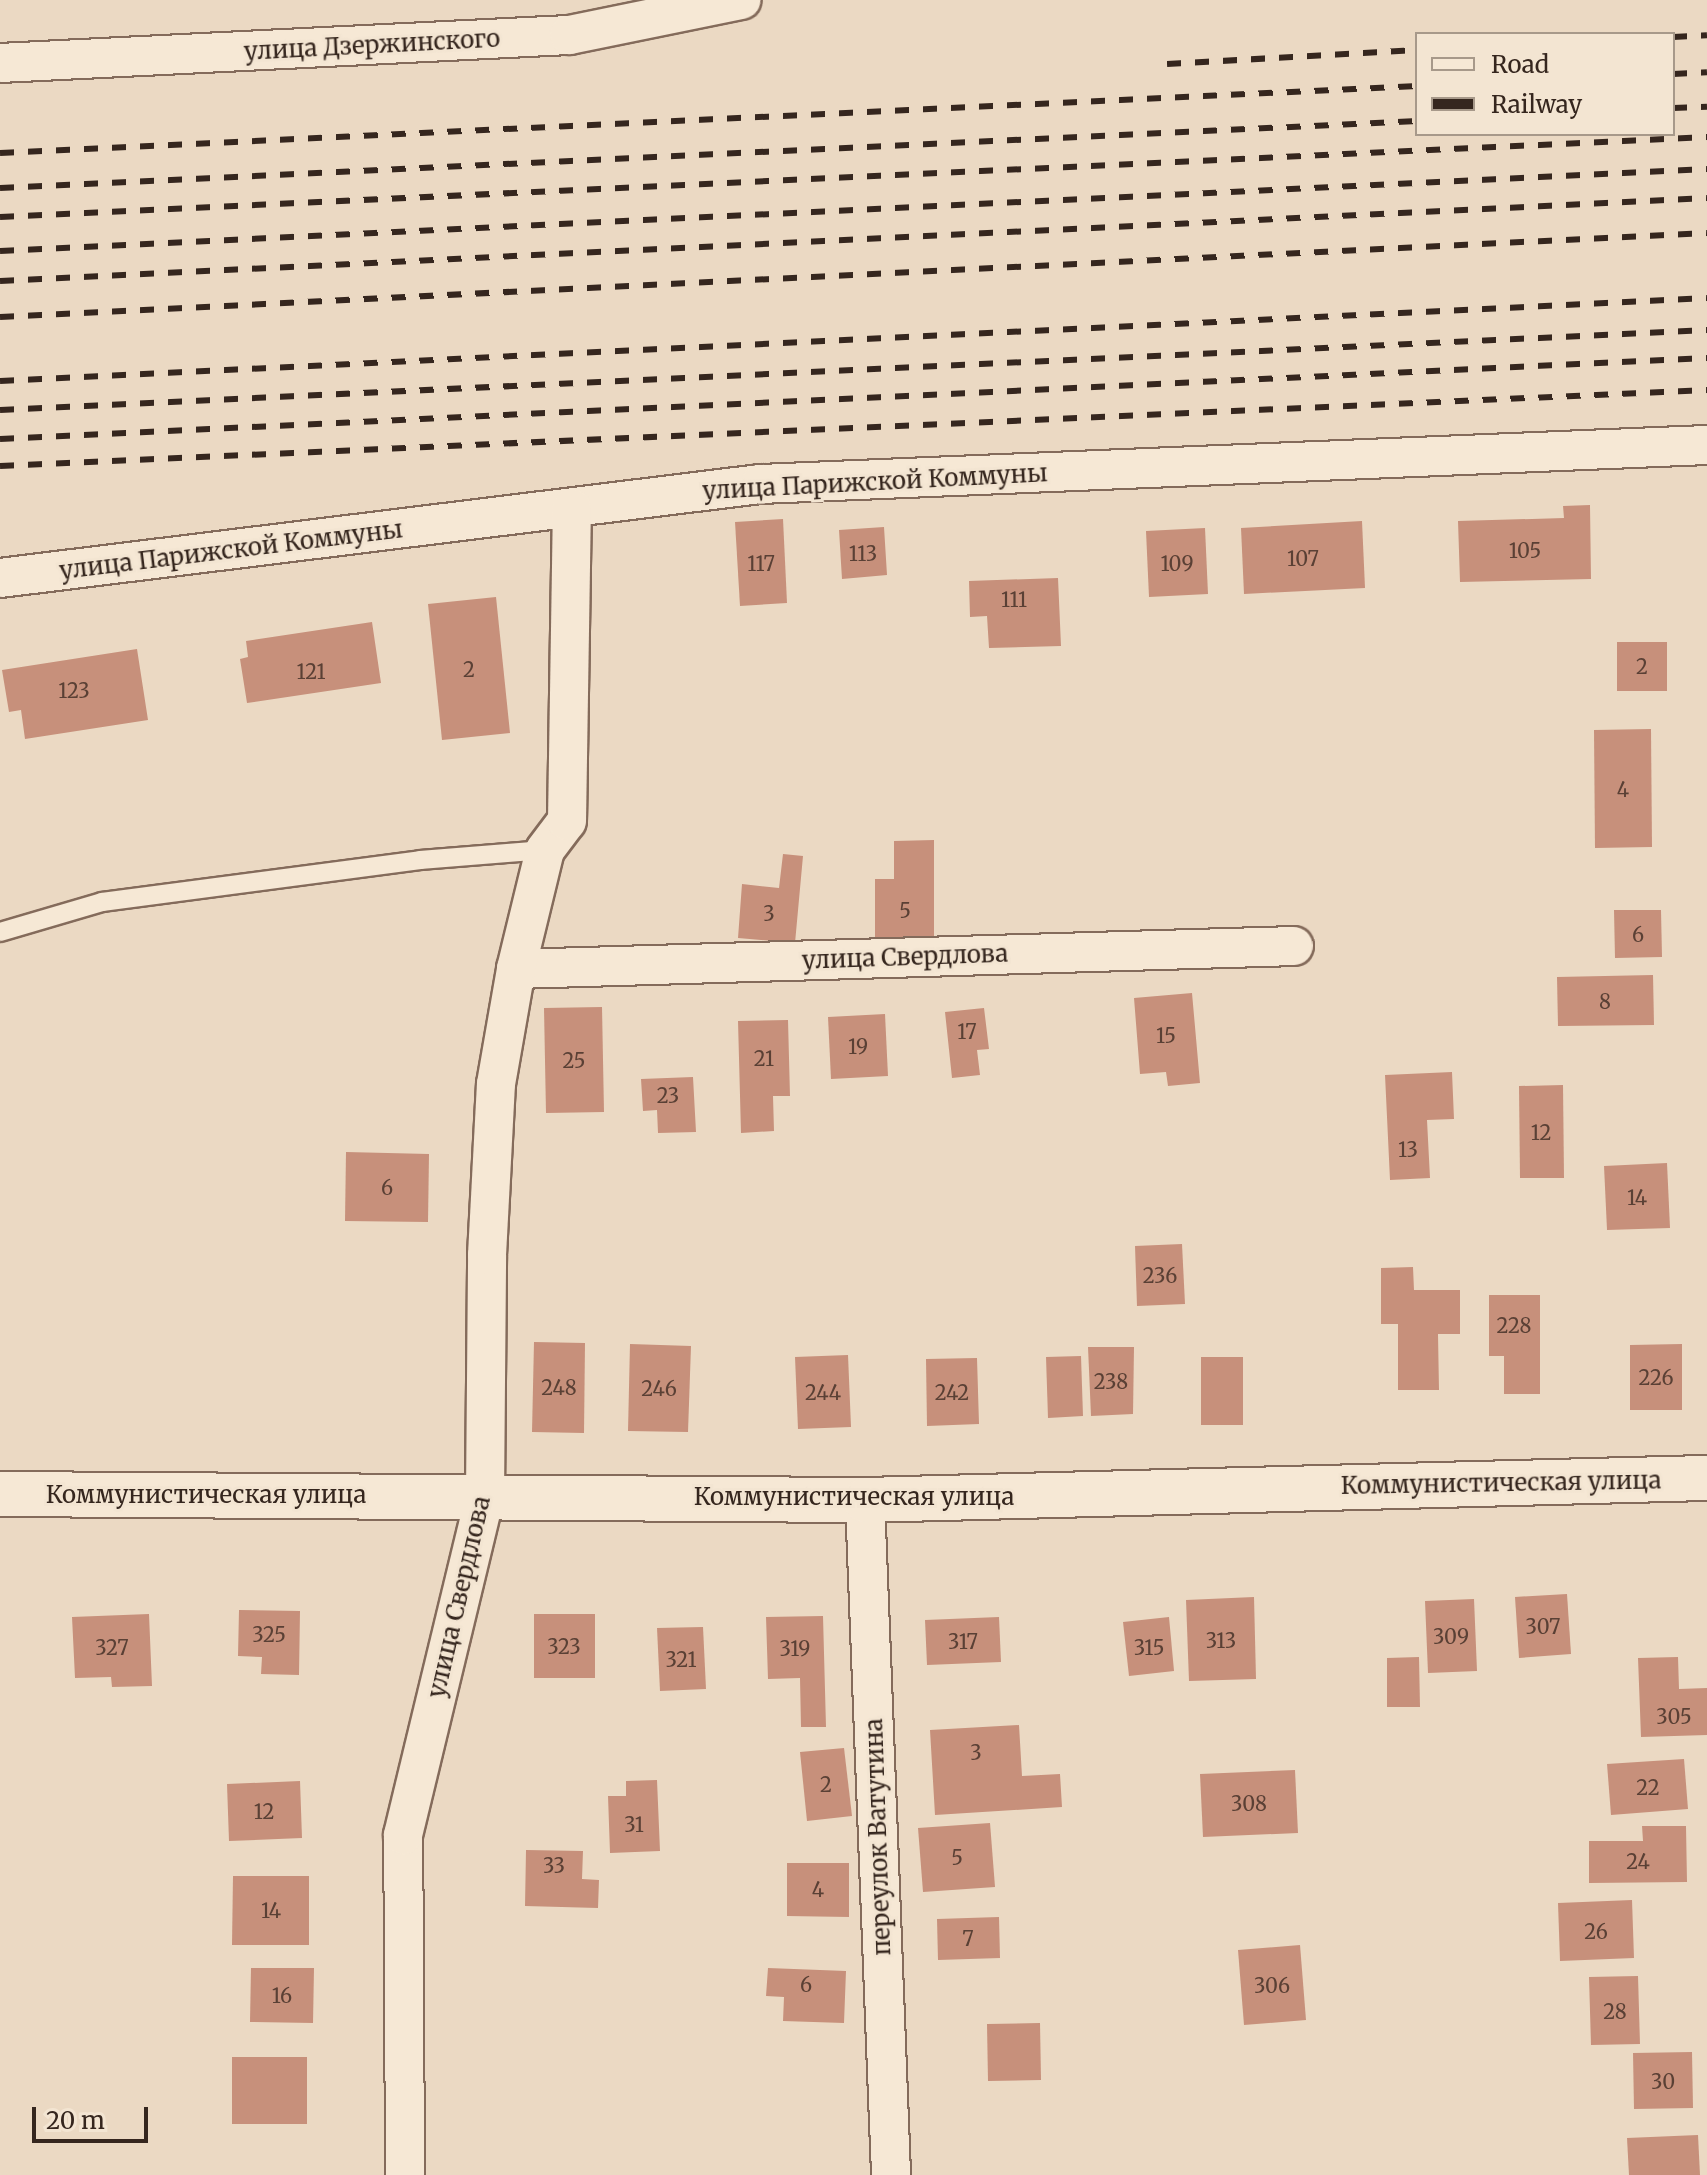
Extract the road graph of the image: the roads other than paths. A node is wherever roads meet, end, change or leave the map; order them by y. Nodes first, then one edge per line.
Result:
1 (741, 0) edge
2 (0, 63) edge
3 (1707, 445) edge
4 (572, 508) junction
5 (0, 578) edge
6 (545, 850) junction
7 (0, 932) edge
8 (1294, 946) dead end
9 (516, 969) junction
10 (1707, 1478) edge
11 (0, 1494) edge
12 (485, 1496) junction
13 (865, 1500) junction
14 (405, 2175) edge
15 (891, 2175) edge

1 - 2 street, улица Дзержинского
3 - 4 street, улица Парижской Коммуны
4 - 5 street, улица Парижской Коммуны
4 - 6 street, улица Свердлова
6 - 7 lane
6 - 9 street, улица Свердлова
8 - 9 street, улица Свердлова
9 - 12 street, улица Свердлова
10 - 13 street, Коммунистическая улица
11 - 12 street, Коммунистическая улица
12 - 13 street, Коммунистическая улица
12 - 14 street, улица Свердлова
13 - 15 street, переулок Ватутина

